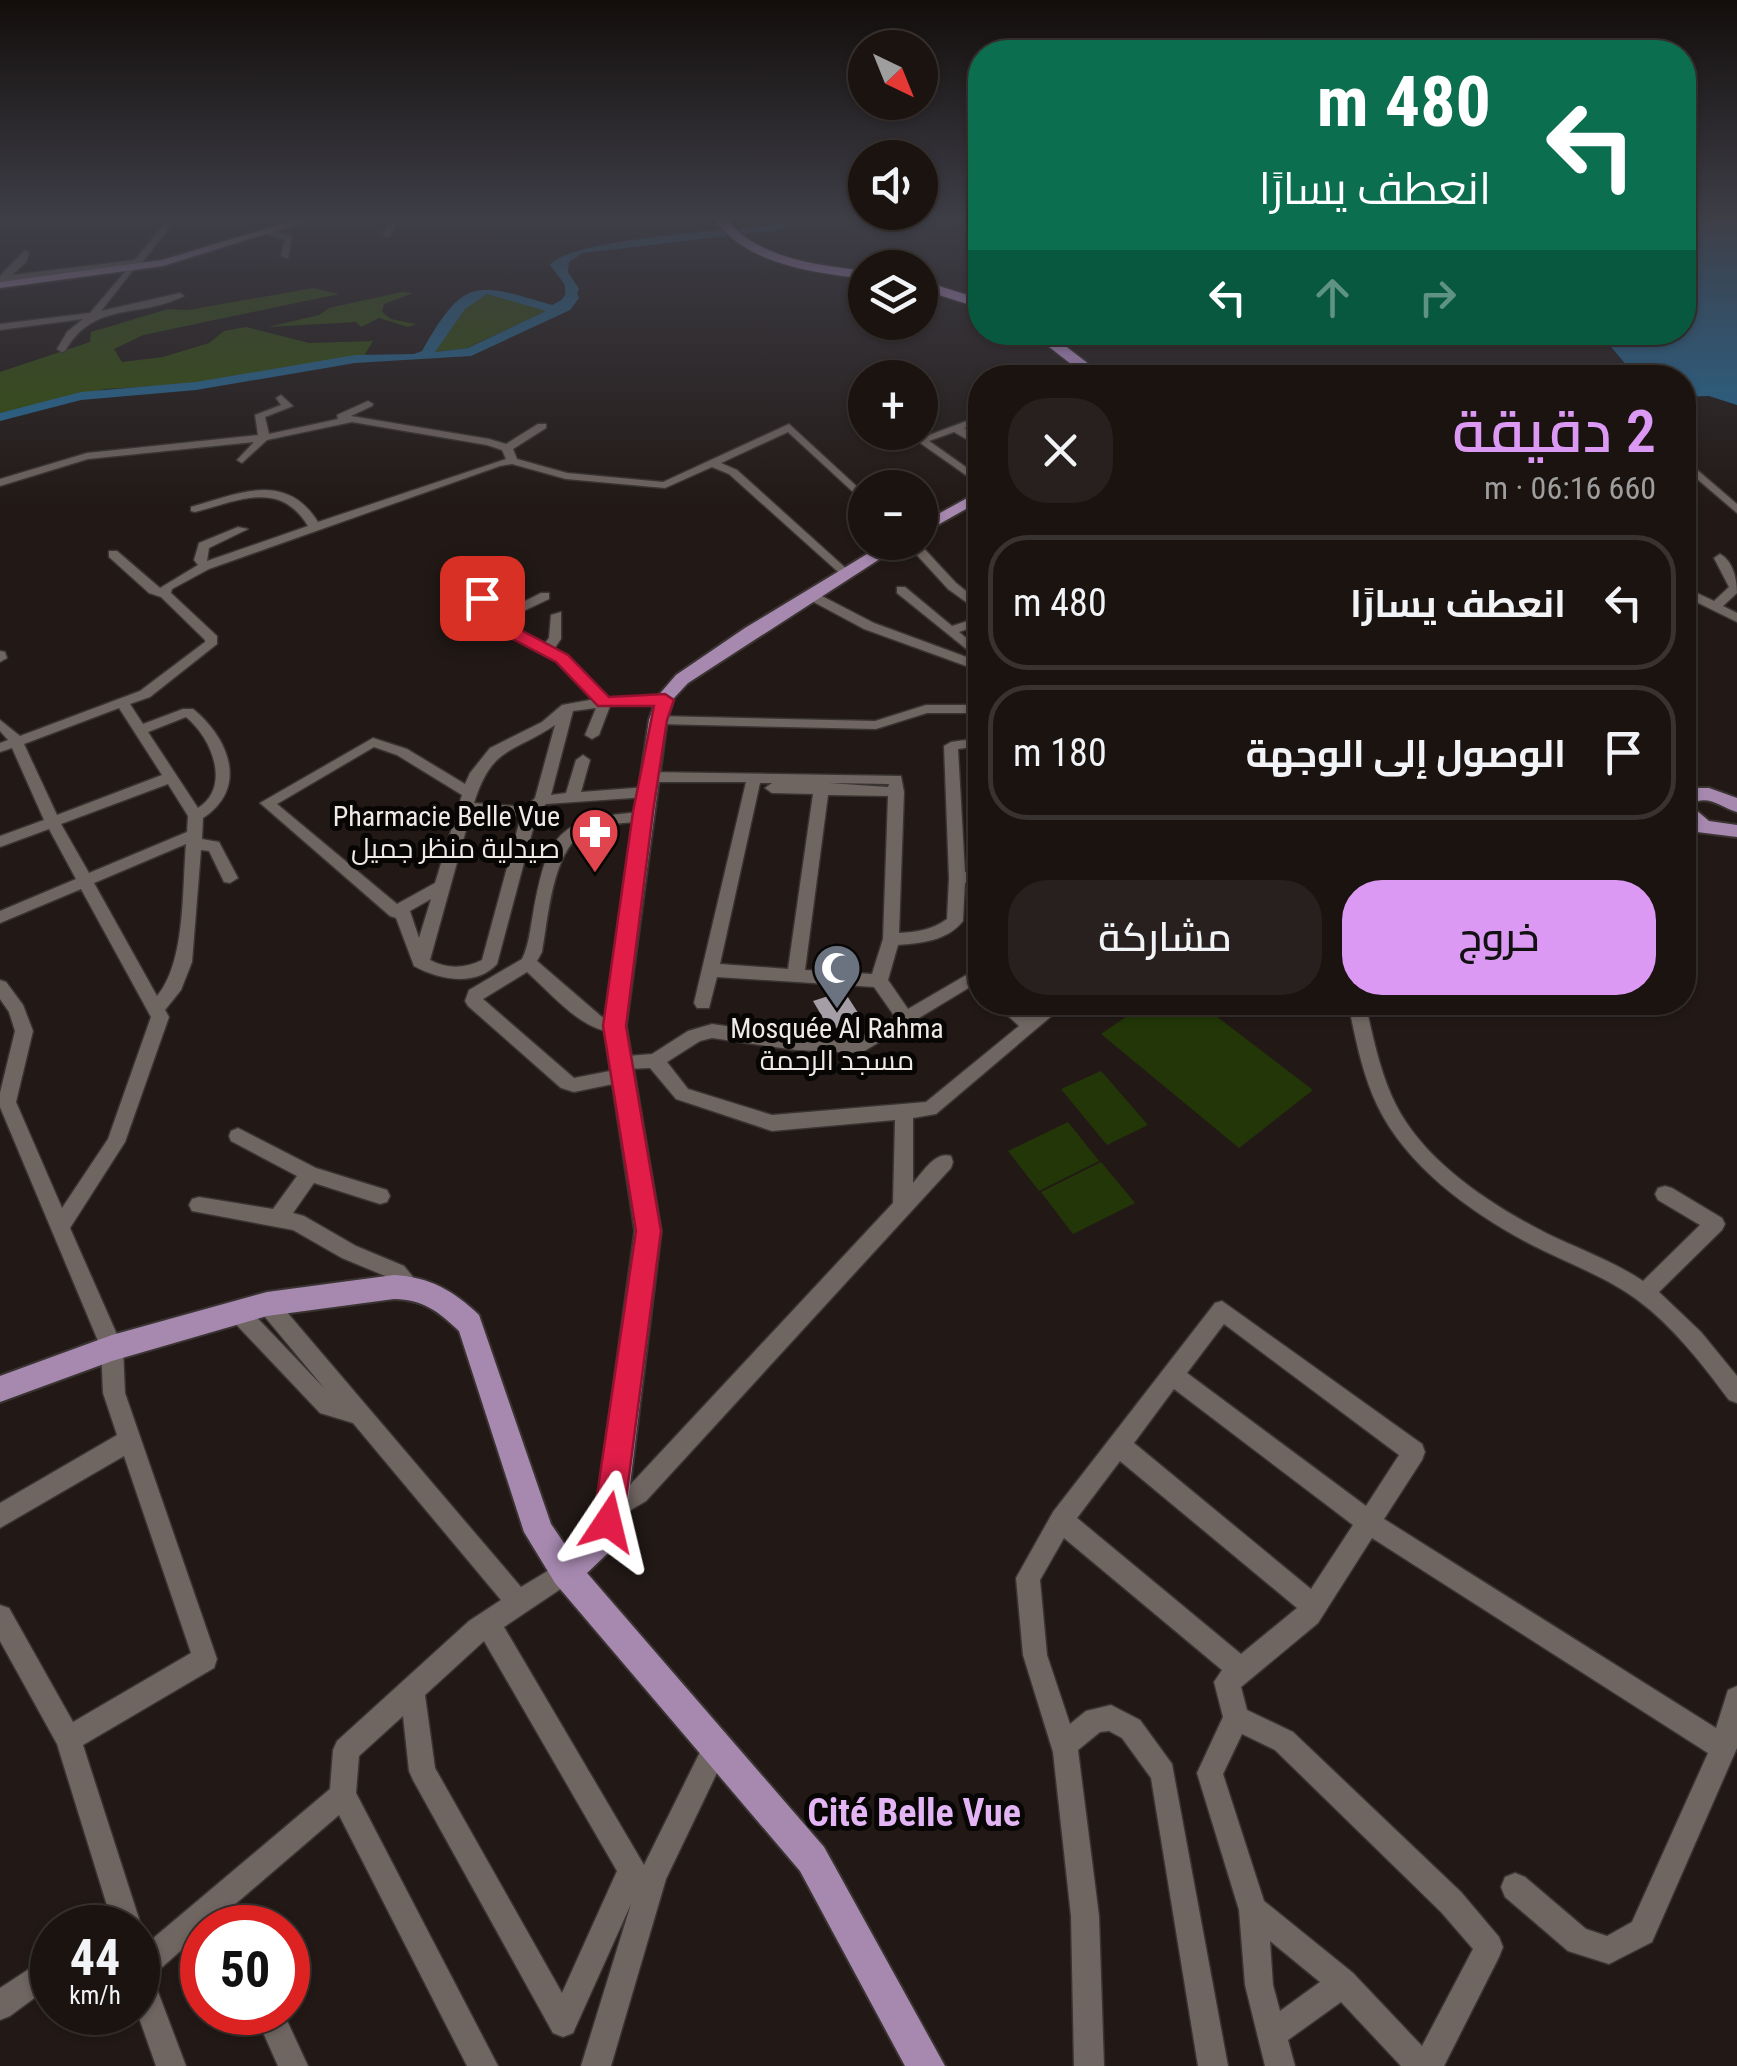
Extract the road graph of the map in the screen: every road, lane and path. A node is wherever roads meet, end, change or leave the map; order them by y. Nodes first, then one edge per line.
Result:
1 (92, 316) joint
2 (0, 327) edge
3 (1042, 345) edge
4 (1055, 345) edge
5 (62, 349) dead end
6 (1070, 365) edge
7 (1082, 365) edge
8 (282, 398) dead end
9 (368, 404) dead end
10 (336, 421) junction
11 (968, 424) edge
12 (542, 426) dead end
13 (956, 428) junction
14 (968, 436) edge
15 (264, 437) junction
16 (510, 454) junction
17 (242, 460) dead end
18 (713, 464) junction
19 (968, 473) edge
20 (1696, 473) edge
21 (0, 483) edge
22 (848, 484) edge
23 (968, 502) edge
24 (194, 510) dead end
25 (1737, 510) edge
26 (938, 520) edge
27 (315, 528) junction
28 (242, 529) dead end
29 (113, 554) dead end
30 (1720, 558) dead end
31 (870, 560) edge
32 (927, 560) edge
33 (206, 566) junction
34 (846, 575) junction
35 (900, 590) dead end
36 (475, 592) dead end
37 (165, 594) junction
38 (545, 596) dead end
39 (812, 596) junction
40 (1696, 596) edge
41 (968, 599) edge
42 (1717, 605) junction
43 (557, 615) dead end
44 (504, 616) junction
45 (1737, 618) edge
46 (968, 625) edge
47 (950, 632) junction
48 (968, 646) edge
49 (547, 648) junction
50 (968, 663) edge
51 (605, 702) junction
52 (123, 704) junction
53 (568, 708) junction
54 (968, 709) edge
55 (661, 710) junction
56 (0, 724) edge
57 (142, 729) junction
58 (592, 735) dead end
59 (968, 742) edge
60 (8, 746) edge
61 (583, 760) dead end
62 (172, 777) junction
63 (753, 783) junction
64 (822, 784) junction
65 (648, 785) junction
66 (1696, 788) edge
67 (1710, 794) junction
68 (1696, 795) edge
69 (1737, 797) edge
70 (572, 798) junction
71 (467, 800) junction
72 (542, 800) junction
73 (1737, 806) edge
74 (530, 812) junction
75 (196, 816) junction
76 (642, 817) junction
77 (53, 823) junction
78 (1696, 823) edge
79 (1737, 834) edge
80 (195, 840) junction
81 (0, 842) edge
82 (230, 878) dead end
83 (957, 878) junction
84 (968, 878) edge
85 (86, 882) junction
86 (440, 887) junction
87 (401, 909) junction
88 (0, 917) edge
89 (891, 940) junction
90 (420, 962) junction
91 (528, 963) junction
92 (712, 970) junction
93 (796, 974) junction
94 (879, 981) junction
95 (968, 984) edge
96 (0, 986) edge
97 (703, 1003) dead end
98 (157, 1007) junction
99 (1017, 1015) edge
100 (1044, 1015) edge
101 (1359, 1015) edge
102 (906, 1019) junction
103 (615, 1026) junction
104 (1031, 1026) junction
105 (655, 1061) junction
106 (7, 1062) edge
107 (622, 1069) junction
108 (904, 1111) junction
109 (238, 1136) dead end
110 (944, 1162) dead end
111 (310, 1174) junction
112 (1665, 1194) dead end
113 (380, 1196) dead end
114 (199, 1205) dead end
115 (903, 1206) junction
116 (279, 1217) junction
117 (60, 1227) junction
118 (412, 1288) junction
119 (1644, 1293) junction
120 (253, 1308) junction
121 (112, 1348) junction
122 (1175, 1377) junction
123 (0, 1389) edge
124 (1737, 1393) edge
125 (129, 1441) junction
126 (1120, 1446) junction
127 (612, 1509) junction
128 (0, 1516) edge
129 (1061, 1520) junction
130 (1370, 1523) junction
131 (566, 1572) junction
132 (519, 1603) junction
133 (1314, 1607) junction
134 (0, 1617) edge
135 (488, 1624) junction
136 (1240, 1670) junction
137 (412, 1688) junction
138 (1737, 1700) edge
139 (1236, 1718) junction
140 (68, 1738) junction
141 (717, 1745) junction
142 (1064, 1745) junction
143 (1724, 1748) junction
144 (344, 1795) junction
145 (632, 1870) junction
146 (1514, 1887) dead end
147 (647, 1896) junction
148 (116, 1905) edge
149 (232, 1905) edge
150 (1253, 1910) junction
151 (30, 1984) edge
152 (1343, 1984) junction
153 (0, 2006) edge
154 (160, 2033) edge
155 (1272, 2034) junction
156 (279, 2035) edge
157 (172, 2066) edge
158 (293, 2066) edge
159 (483, 2066) edge
160 (596, 2066) edge
161 (926, 2066) edge
162 (1089, 2066) edge
163 (1213, 2066) edge
164 (1280, 2066) edge
165 (1424, 2066) edge

1 - 2 street
1 - 5 street
3 - 6 highway
4 - 7 highway
8 - 15 street
9 - 10 street
10 - 15 street
10 - 16 street
11 - 13 street
12 - 16 street
13 - 14 street
13 - 19 street
15 - 17 street
15 - 21 street
16 - 18 street
16 - 27 street
18 - 22 street
18 - 34 street
20 - 25 street
23 - 26 main road
24 - 27 street
27 - 33 street
28 - 33 street
29 - 37 street
30 - 42 street
31 - 34 main road
32 - 41 street
33 - 37 street
34 - 39 main road
35 - 47 street
36 - 44 street
37 - 52 street
38 - 44 street
39 - 50 street
39 - 55 main road
40 - 42 street
42 - 45 street
43 - 49 street
44 - 49 street
46 - 47 street
47 - 48 street
49 - 51 street
51 - 53 street
51 - 55 street
51 - 58 street
52 - 57 street
52 - 60 street
53 - 71 street
53 - 72 street
54 - 55 street
55 - 65 main road
56 - 60 street
57 - 62 street
57 - 75 street
59 - 83 street
60 - 77 street
61 - 70 street
62 - 75 street
62 - 77 street
63 - 64 street
63 - 65 street
63 - 92 street
64 - 89 street
64 - 93 street
65 - 70 street
65 - 76 main road
66 - 67 main road
67 - 68 main road
67 - 69 street
67 - 73 main road
70 - 72 street
71 - 74 street
71 - 86 street
71 - 87 street
72 - 74 street
74 - 90 street
75 - 80 street
76 - 91 street
76 - 103 main road
77 - 81 street
77 - 85 street
78 - 79 main road
80 - 82 street
80 - 85 street
80 - 98 street
83 - 84 street
83 - 89 street
85 - 88 street
85 - 98 street
86 - 87 street
86 - 90 street
87 - 90 street
89 - 94 street
91 - 103 street
91 - 107 street
92 - 93 street
92 - 97 street
93 - 94 street
94 - 102 street
95 - 102 street
96 - 106 street
98 - 117 street
99 - 104 street
100 - 104 street
101 - 119 street
102 - 105 street
103 - 107 main road
104 - 108 street
105 - 107 street
105 - 108 street
106 - 117 street
107 - 127 main road
108 - 115 street
109 - 111 street
110 - 115 street
111 - 113 street
111 - 116 street
112 - 119 street
114 - 116 street
115 - 127 street
116 - 118 street
117 - 121 street
118 - 120 main road
118 - 131 main road
119 - 124 street
120 - 121 main road
120 - 132 street
121 - 123 main road
121 - 125 street
122 - 126 street
122 - 130 street
122 - 130 street
125 - 128 street
125 - 140 street
126 - 129 street
126 - 133 street
127 - 131 main road
129 - 136 street
129 - 142 street
130 - 133 street
130 - 143 street
131 - 132 street
131 - 141 main road
132 - 135 street
133 - 136 street
134 - 140 street
135 - 137 street
135 - 145 street
136 - 139 street
137 - 144 street
137 - 145 street
138 - 143 street
139 - 150 street
139 - 165 street
140 - 148 street
141 - 147 street
141 - 161 main road
142 - 162 street
142 - 163 street
143 - 146 street
144 - 149 street
144 - 159 street
145 - 147 street
147 - 160 street
150 - 152 street
150 - 155 street
151 - 153 street
152 - 155 street
152 - 165 street
154 - 157 street
155 - 164 street
156 - 158 street

